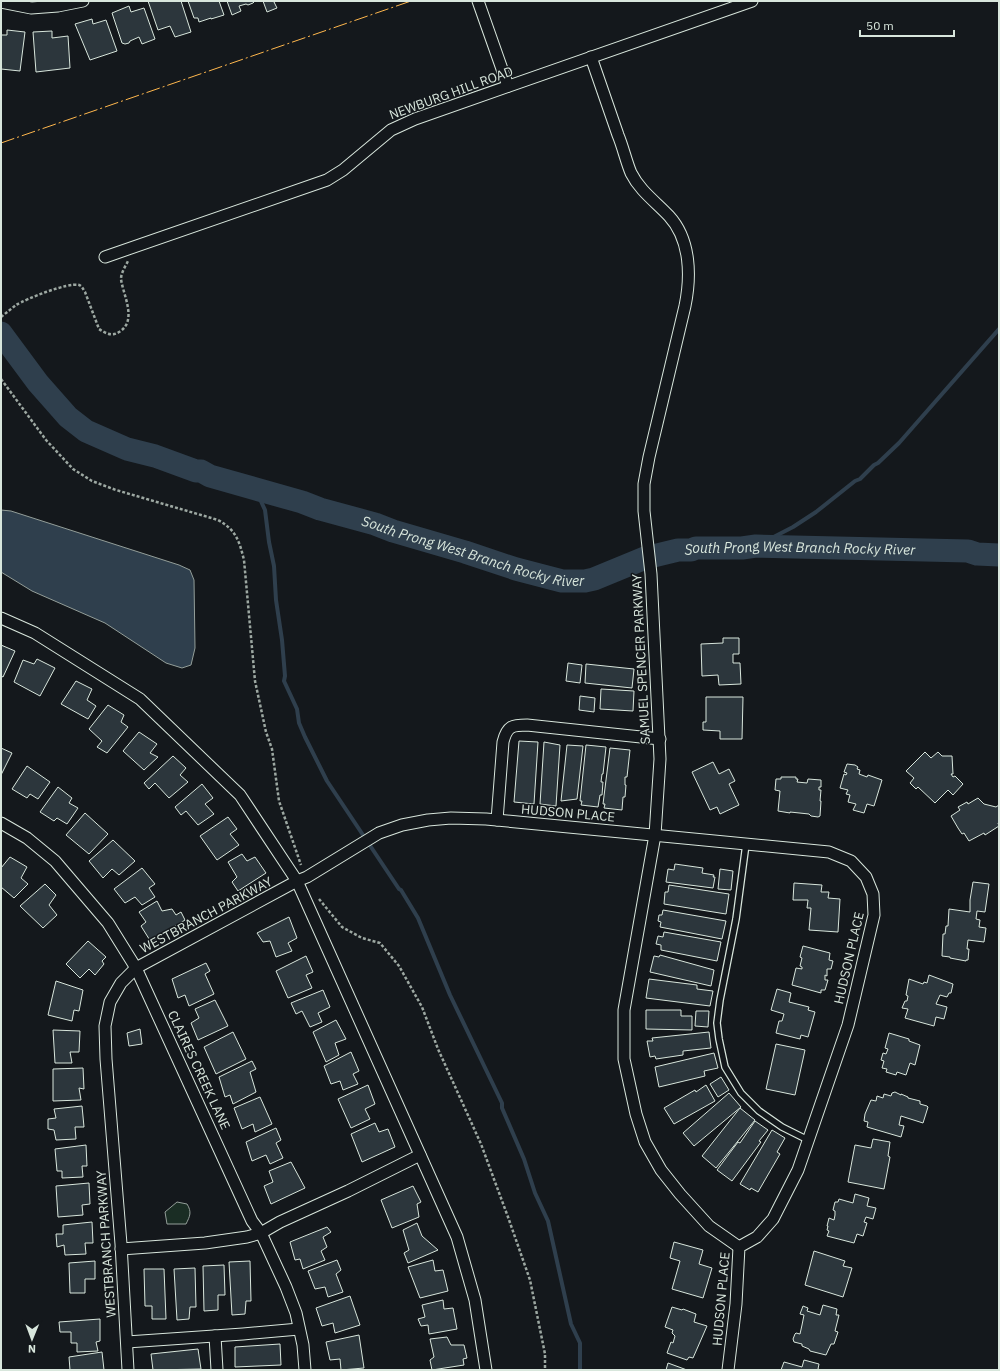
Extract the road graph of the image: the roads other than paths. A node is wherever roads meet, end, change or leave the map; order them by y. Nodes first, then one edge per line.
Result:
1 (83, 1) edge
2 (478, 1) edge
3 (752, 1) edge
4 (1, 2) edge
5 (590, 57) junction
6 (508, 86) junction
7 (105, 257) dead end
8 (1, 618) edge
9 (660, 738) junction
10 (497, 820) junction
11 (1, 823) edge
12 (655, 835) junction
13 (746, 844) junction
14 (354, 849) joint
15 (302, 879) junction
16 (136, 968) junction
17 (808, 1140) junction
18 (420, 1155) junction
19 (260, 1233) junction
20 (739, 1247) junction
21 (121, 1249) junction
22 (299, 1328) junction
23 (215, 1336) junction
24 (127, 1342) junction
25 (128, 1370) edge
26 (217, 1370) edge
27 (305, 1370) edge
28 (486, 1370) edge
29 (728, 1370) edge

1 - 4 street
2 - 6 street
3 - 5 street, NEWBURG HILL ROAD
5 - 6 street, NEWBURG HILL ROAD
5 - 9 street, SAMUEL SPENCER PARKWAY
6 - 7 street, NEWBURG HILL ROAD
8 - 15 street
9 - 10 street
9 - 12 street, SAMUEL SPENCER PARKWAY
10 - 12 street, HUDSON PLACE
10 - 14 street, HUDSON PLACE
11 - 16 street, CLAIRES CREEK LANE
12 - 13 street, HUDSON PLACE
12 - 20 street, SAMUEL SPENCER PARKWAY
13 - 17 lane
13 - 17 street, HUDSON PLACE
14 - 15 street, WESTBRANCH PARKWAY
15 - 16 street, WESTBRANCH PARKWAY
15 - 18 street
16 - 19 street, CLAIRES CREEK LANE
16 - 21 street, WESTBRANCH PARKWAY
17 - 20 street, HUDSON PLACE
18 - 19 street
18 - 28 street
19 - 21 street
19 - 22 street, CLAIRES CREEK LANE
20 - 29 street, HUDSON PLACE
21 - 24 street, WESTBRANCH PARKWAY
22 - 23 street
22 - 27 street, CLAIRES CREEK LANE
23 - 24 street
23 - 26 street
24 - 25 street, WESTBRANCH PARKWAY

